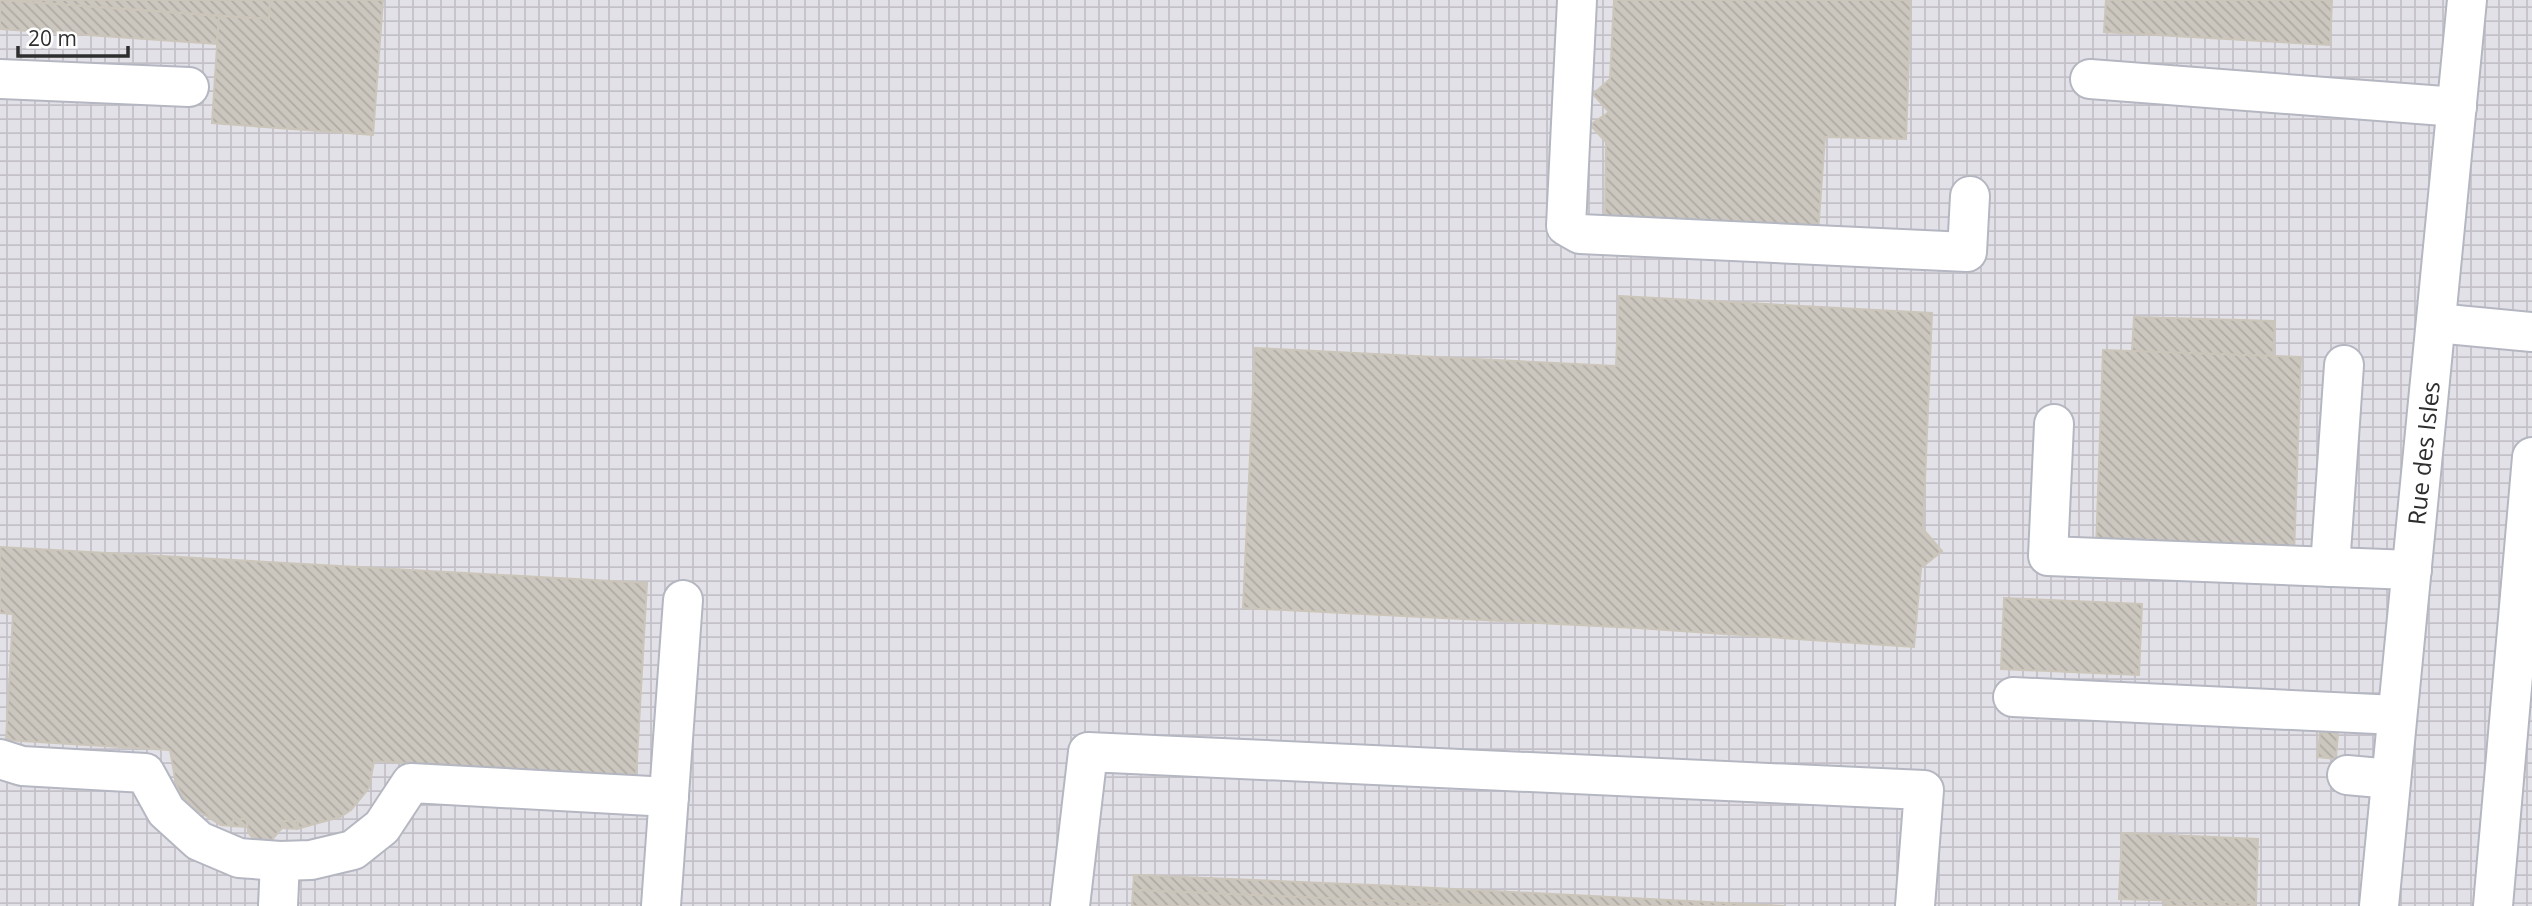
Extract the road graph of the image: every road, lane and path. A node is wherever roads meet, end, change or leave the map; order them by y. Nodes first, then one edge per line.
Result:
1 (1577, 0) edge
2 (2467, 0) edge
3 (0, 79) edge
4 (2090, 79) dead end
5 (189, 87) dead end
6 (2457, 107) junction
7 (1970, 196) dead end
8 (2436, 323) junction
9 (2531, 335) edge
10 (2344, 365) dead end
11 (2053, 424) dead end
12 (2532, 457) edge
13 (2330, 567) junction
14 (2412, 570) junction
15 (683, 600) dead end
16 (2013, 697) dead end
17 (2397, 715) junction
18 (0, 759) edge
19 (2347, 775) dead end
20 (2391, 779) junction
21 (669, 797) junction
22 (280, 862) junction
23 (278, 906) edge
24 (661, 906) edge
25 (1070, 906) edge
26 (1915, 906) edge
27 (2379, 906) edge
28 (2493, 906) edge

1 - 7 street
2 - 6 street, Rue des Isles
3 - 5 street
4 - 6 street
6 - 8 street, Rue des Isles
8 - 9 street
8 - 14 street, Rue des Isles
10 - 13 street
11 - 13 street
12 - 28 street
13 - 14 street
14 - 17 street, Rue des Isles
15 - 21 street
16 - 17 street
17 - 20 street, Rue des Isles
18 - 22 street
19 - 20 street
20 - 27 street, Rue des Isles
21 - 22 street
21 - 24 street
22 - 23 street
25 - 26 street

